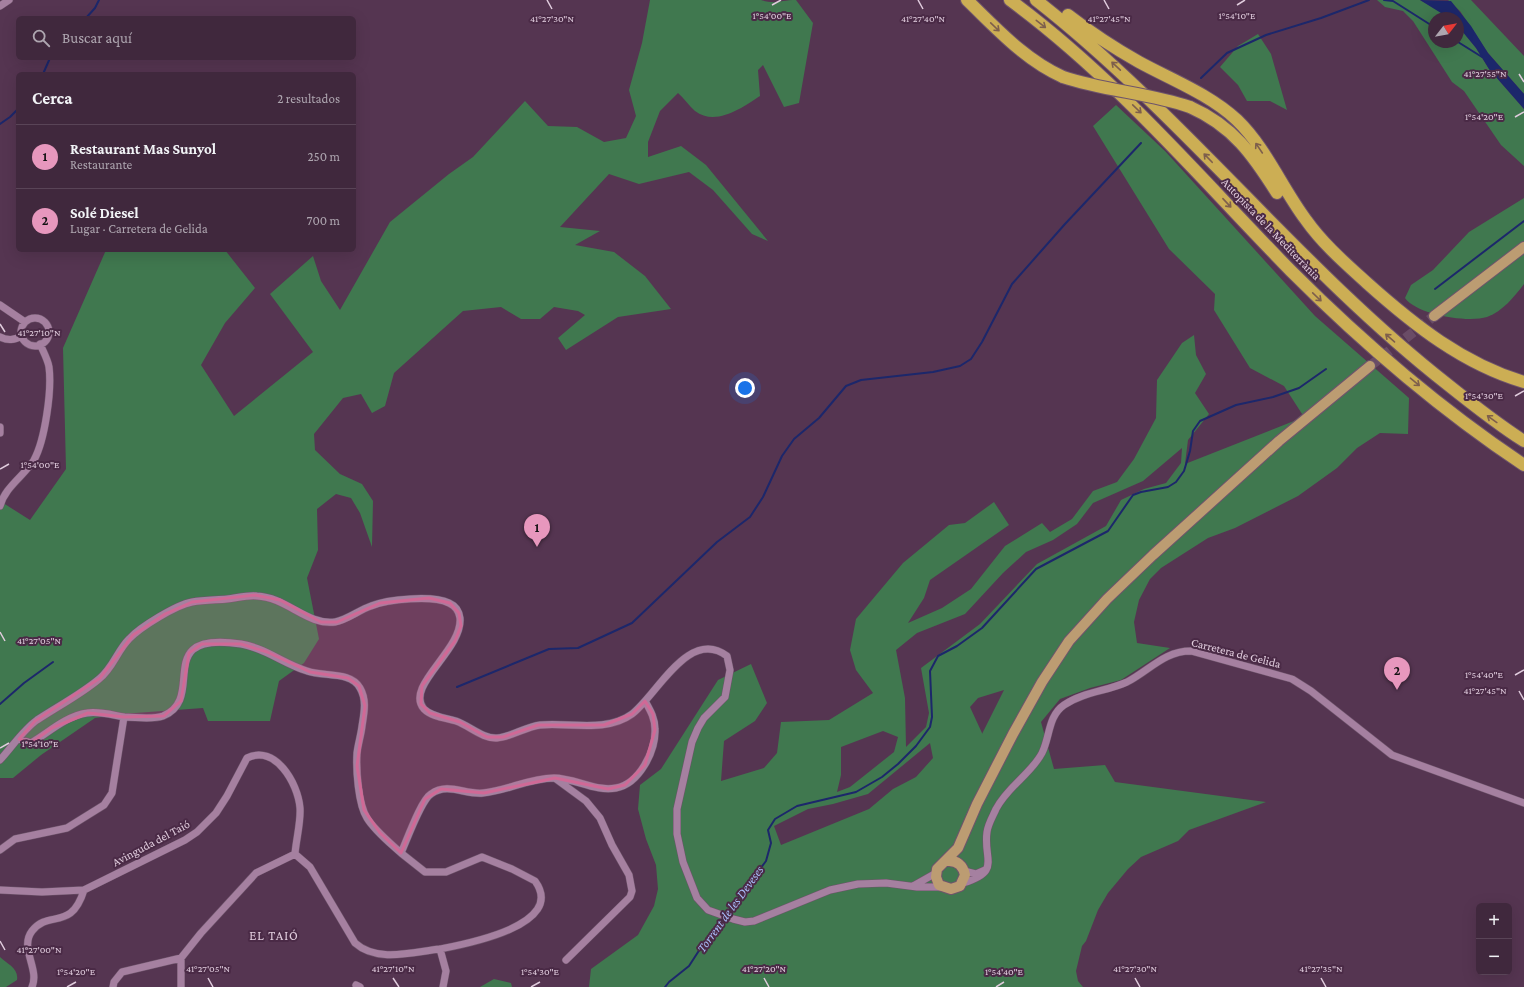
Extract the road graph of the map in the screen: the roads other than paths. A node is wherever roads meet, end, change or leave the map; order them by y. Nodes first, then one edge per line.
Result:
1 (9, 0) edge
2 (967, 0) edge
3 (1010, 0) edge
4 (1036, 0) edge
5 (1048, 0) edge
6 (0, 6) edge
7 (1524, 247) edge
8 (0, 305) edge
9 (1434, 316) tunnel mouth
10 (25, 322) junction
11 (22, 336) junction
12 (0, 337) edge
13 (40, 344) junction
14 (1370, 366) tunnel mouth
15 (1524, 382) edge
16 (1524, 389) edge
17 (0, 427) edge
18 (0, 433) edge
19 (1524, 441) edge
20 (1524, 465) edge
21 (0, 506) edge
22 (645, 701) junction
23 (124, 717) junction
24 (19, 739) junction
25 (0, 760) edge
26 (555, 778) junction
27 (1524, 803) edge
28 (962, 843) junction
29 (0, 850) edge
30 (401, 853) junction
31 (295, 854) junction
32 (947, 861) junction
33 (962, 868) junction
34 (985, 870) junction
35 (936, 873) junction
36 (962, 883) junction
37 (911, 886) junction
38 (943, 887) junction
39 (0, 890) edge
40 (84, 890) junction
41 (440, 949) junction
42 (181, 958) junction
43 (566, 960) dead end
44 (32, 987) edge
45 (113, 987) edge
46 (180, 987) edge
47 (443, 987) edge

1 - 6 street
2 -> 16 highway, bridge
3 -> 20 highway, Autopista de la Mediterrània
19 -> 4 highway, Autopista de la Mediterrània
15 -> 5 highway
7 - 9 main road
8 - 10 street
10 - 11 street
10 - 13 street
11 - 12 street
11 - 13 street
13 - 21 street
14 - 28 main road
17 - 18 street
22 - 24 street
22 - 26 street
22 - 37 street
23 - 24 street
23 - 29 street
23 - 30 street
24 - 25 street
26 - 30 street
26 - 43 street
27 - 34 street, Carretera de Gelida
28 - 32 main road
28 - 33 main road
30 - 41 street
31 - 40 street, Avinguda del Taió
31 - 41 street
31 - 42 street
32 - 33 main road
32 - 35 main road
33 - 34 street
33 - 36 main road
34 - 36 street
35 - 37 street
35 - 38 main road
36 - 38 main road
37 - 38 street
39 - 40 street, Avinguda del Taió
40 - 44 street
41 - 47 street
42 - 45 street
42 - 46 street

